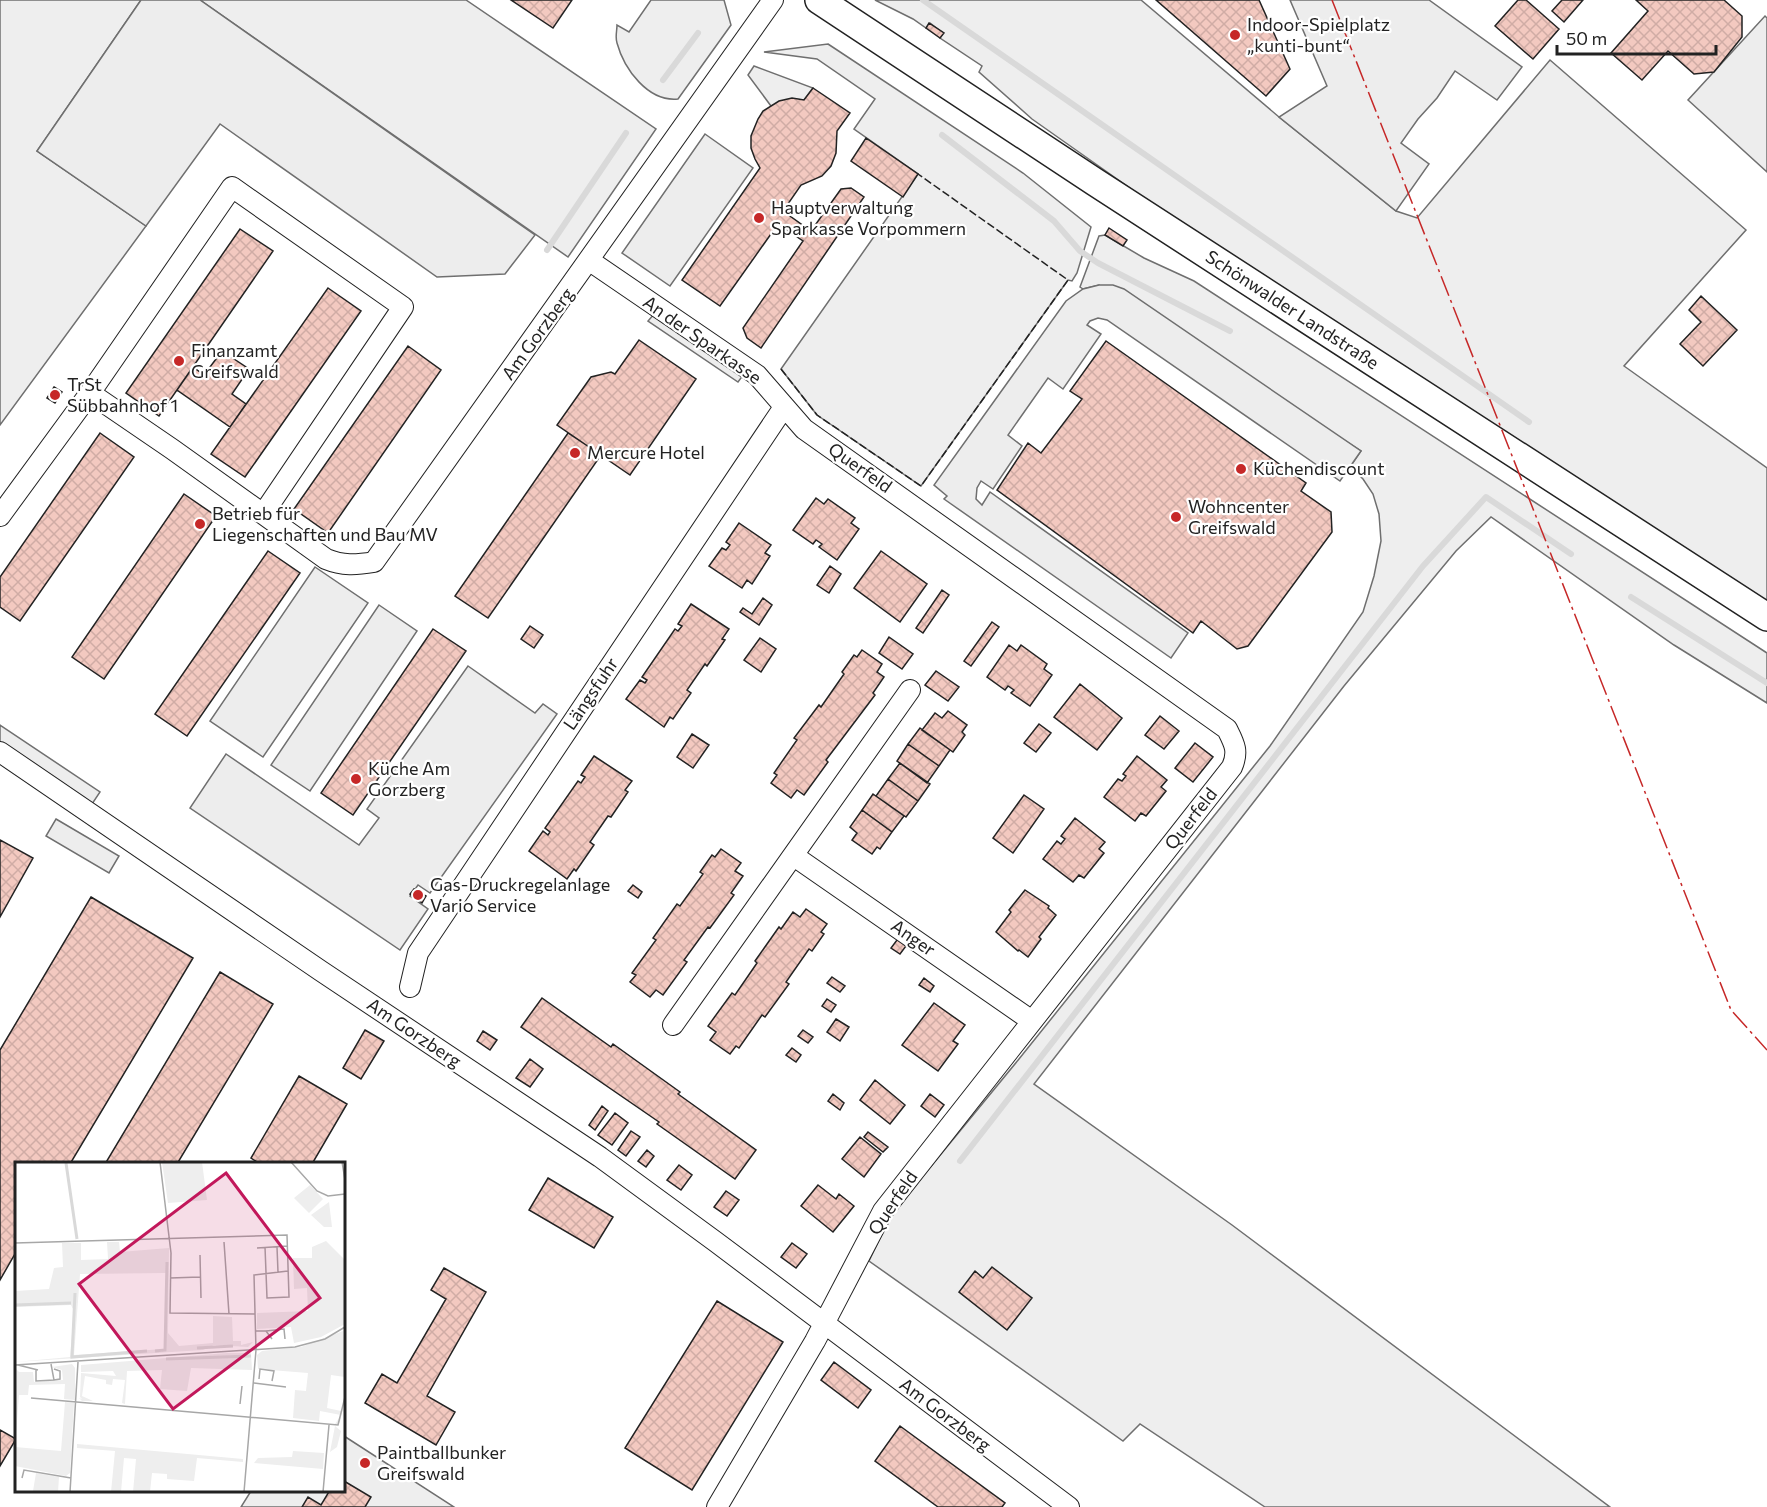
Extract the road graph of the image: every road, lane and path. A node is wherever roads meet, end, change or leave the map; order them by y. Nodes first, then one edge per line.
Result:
1 (773, 0) edge
2 (819, 0) edge
3 (590, 261) junction
4 (90, 393) junction
5 (784, 407) junction
6 (804, 429) joint
7 (263, 514) junction
8 (0, 516) edge
9 (1767, 617) edge
10 (910, 690) dead end
11 (0, 752) edge
12 (794, 856) junction
13 (410, 987) dead end
14 (1032, 1021) junction
15 (673, 1025) dead end
16 (822, 1323) junction
17 (717, 1507) edge
18 (1069, 1507) edge

1 - 3 street, Am Gorzberg
2 - 9 main road, Schönwalder Landstraße
3 - 5 street, An der Sparkasse
3 - 7 street, Am Gorzberg
4 - 7 street, Am Gorzberg
4 - 7 street
4 - 8 street
5 - 6 street, An der Sparkasse
5 - 13 street, Längsfuhr
6 - 14 street, Querfeld
10 - 12 street
11 - 16 street, Am Gorzberg
12 - 14 street, Anger
12 - 15 street
14 - 16 street, Querfeld
16 - 17 street
16 - 18 street, Am Gorzberg

